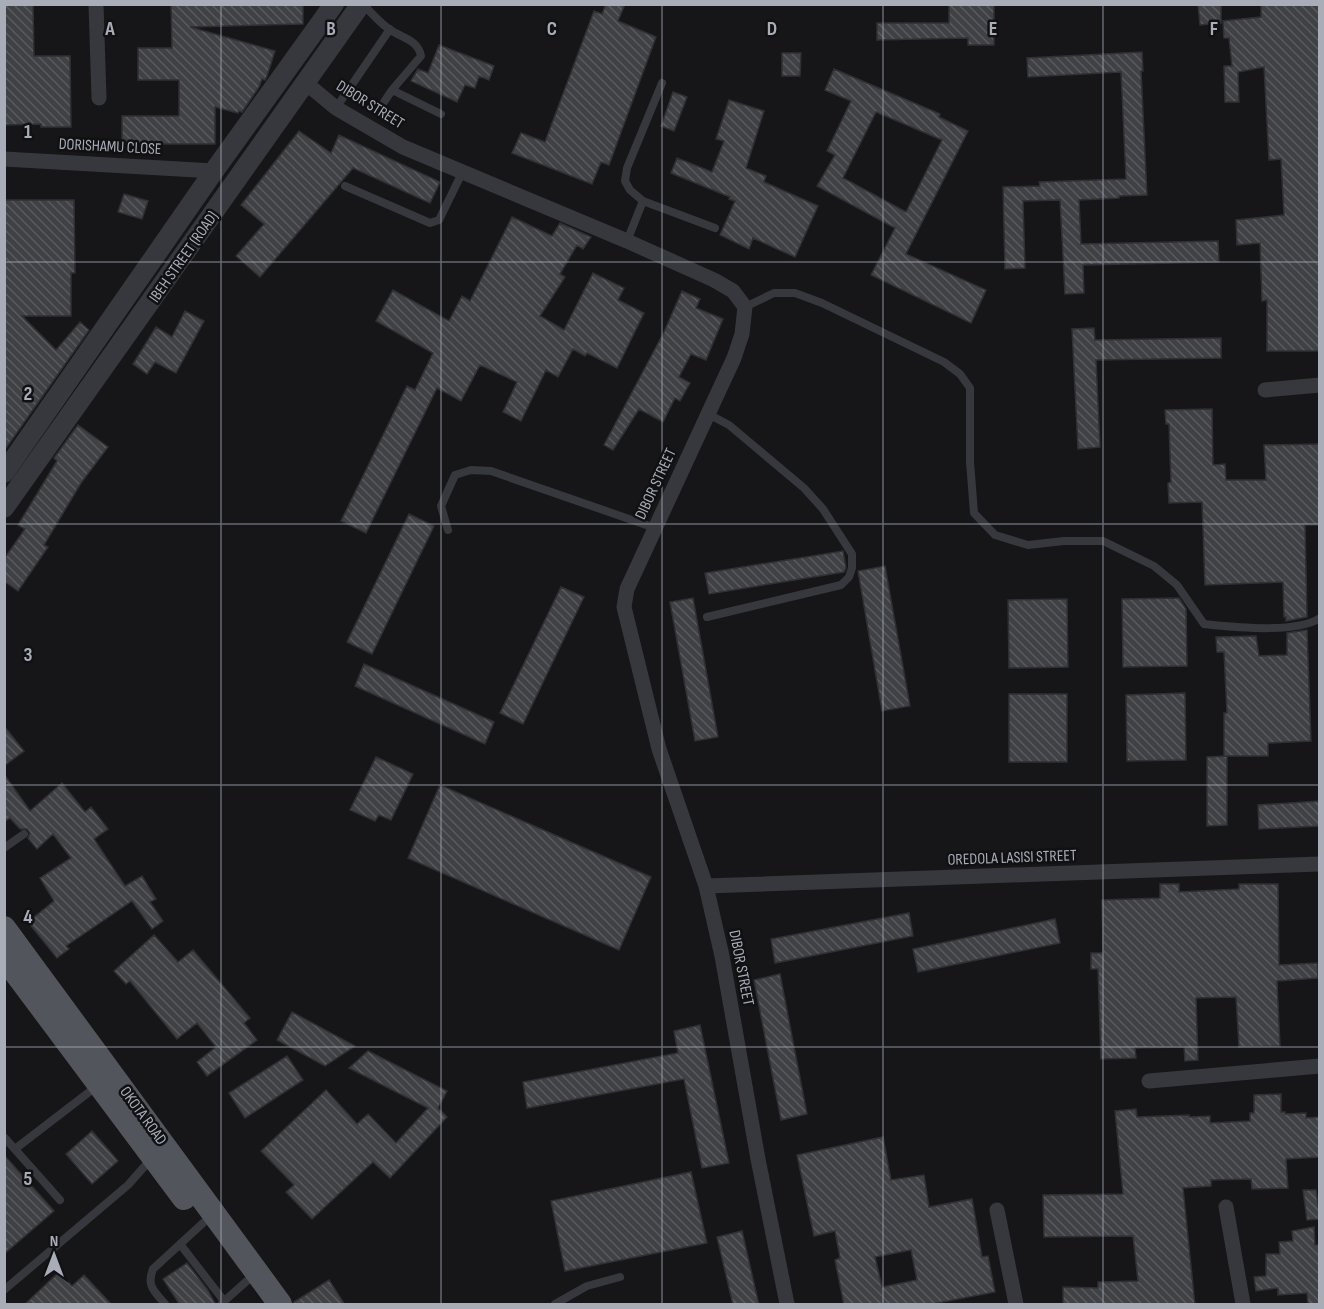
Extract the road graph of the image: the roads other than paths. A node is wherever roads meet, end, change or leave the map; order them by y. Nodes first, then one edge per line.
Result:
1 (96, 4) edge
2 (334, 4) edge
3 (362, 4) edge
4 (390, 30) junction
5 (662, 83) dead end
6 (307, 84) junction
7 (392, 90) junction
8 (99, 98) dead end
9 (384, 102) dead end
10 (336, 108) junction
11 (441, 114) dead end
12 (4, 159) edge
13 (214, 171) junction
14 (462, 173) junction
15 (345, 186) dead end
16 (643, 201) junction
17 (715, 228) dead end
18 (627, 241) junction
19 (745, 307) junction
20 (1320, 385) edge
21 (1265, 390) dead end
22 (708, 414) junction
23 (4, 473) edge
24 (4, 508) edge
25 (655, 528) junction
26 (448, 530) dead end
27 (707, 617) dead end
28 (1320, 618) edge
29 (24, 834) dead end
30 (4, 848) edge
31 (1320, 864) edge
32 (706, 886) junction
33 (4, 928) edge
34 (4, 957) edge
35 (1320, 1066) edge
36 (1149, 1081) dead end
37 (99, 1085) junction
38 (4, 1137) edge
39 (15, 1149) junction
40 (152, 1158) junction
41 (60, 1200) dead end
42 (1226, 1207) dead end
43 (998, 1210) dead end
44 (203, 1223) junction
45 (180, 1244) junction
46 (620, 1276) dead end
47 (248, 1280) junction
48 (4, 1290) edge
49 (223, 1303) edge
50 (165, 1305) edge
51 (268, 1305) edge
52 (280, 1305) edge
53 (555, 1305) edge
54 (788, 1305) edge
55 (1016, 1305) edge
56 (1243, 1305) edge

1 - 8 street
2 - 13 street, IBEH STREET (ROAD)
3 - 4 lane
3 - 6 street, IBEH STREET (ROAD)
4 - 7 lane
4 - 10 lane
5 - 16 lane
6 - 10 street, DIBOR STREET
6 - 24 street, IBEH STREET (ROAD)
7 - 9 lane
7 - 11 lane
10 - 14 street, DIBOR STREET
12 - 13 street, DORISHAMU CLOSE
13 - 23 street, IBEH STREET (ROAD)
14 - 15 lane
14 - 18 street, DIBOR STREET
16 - 17 lane
16 - 18 lane
18 - 19 street, DIBOR STREET
19 - 22 street, DIBOR STREET
19 - 28 lane
20 - 21 street
22 - 25 street, DIBOR STREET
22 - 27 lane
25 - 26 lane
25 - 32 street, DIBOR STREET
29 - 30 lane
31 - 32 street, OREDOLA LASISI STREET
32 - 54 street, DIBOR STREET
33 - 52 main road, OKOTA ROAD
34 - 37 main road, OKOTA ROAD
35 - 36 street
37 - 39 lane
37 - 40 main road, OKOTA ROAD
38 - 39 lane
39 - 41 lane
40 - 44 main road, OKOTA ROAD
40 - 48 lane
42 - 56 street
43 - 55 street
44 - 45 lane
44 - 47 main road, OKOTA ROAD
45 - 49 lane
45 - 50 lane
46 - 53 lane
47 - 49 lane
47 - 51 main road, OKOTA ROAD

